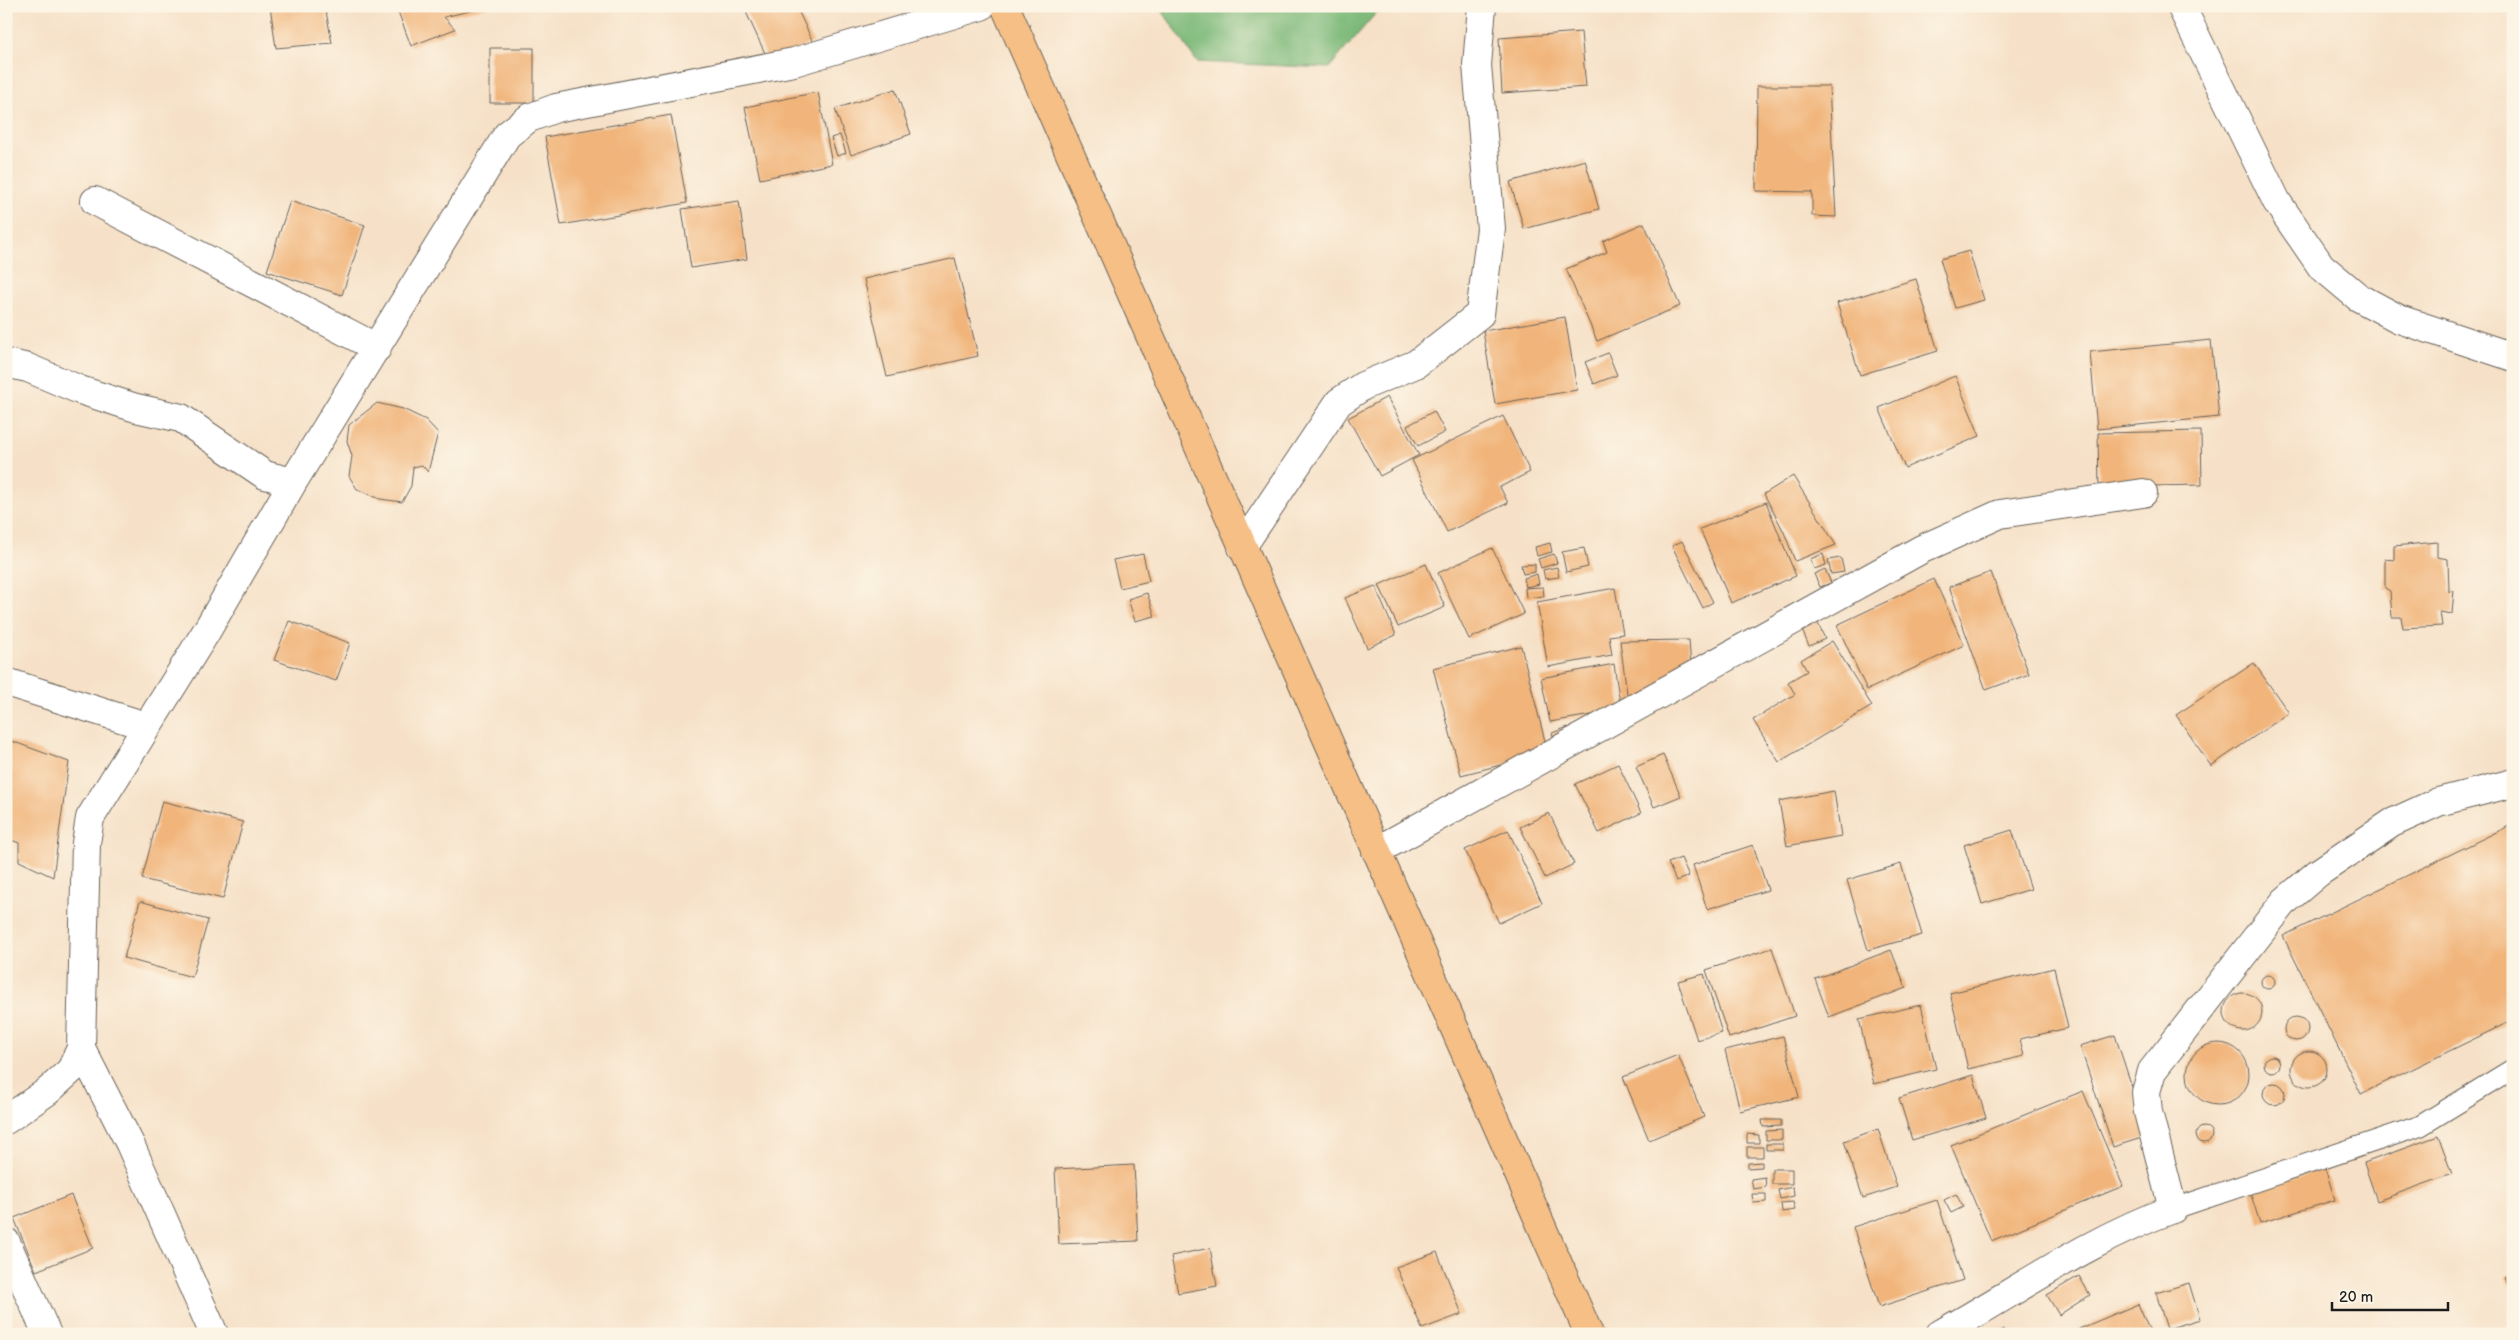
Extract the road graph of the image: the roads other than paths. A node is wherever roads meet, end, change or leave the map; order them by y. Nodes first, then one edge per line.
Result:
1 (981, 6) edge
2 (1005, 6) edge
3 (1482, 6) edge
4 (2181, 6) edge
5 (95, 201) dead end
6 (376, 348) junction
7 (2513, 356) edge
8 (6, 363) edge
9 (293, 482) junction
10 (2143, 492) dead end
11 (1242, 547) junction
12 (6, 682) edge
13 (146, 726) junction
14 (2513, 783) edge
15 (1376, 851) junction
16 (81, 1048) junction
17 (2513, 1069) edge
18 (6, 1120) edge
19 (2173, 1208) junction
20 (6, 1242) edge
21 (47, 1334) edge
22 (214, 1334) edge
23 (1589, 1334) edge
24 (1940, 1334) edge

1 - 6 street
2 - 11 main road
3 - 11 street
4 - 7 street
5 - 6 street
6 - 9 street
8 - 9 street
9 - 13 street
10 - 15 street
11 - 15 main road
12 - 13 street
13 - 16 street
14 - 19 street
15 - 23 main road
16 - 18 street
16 - 22 street
17 - 19 lane
19 - 24 street
20 - 21 street

